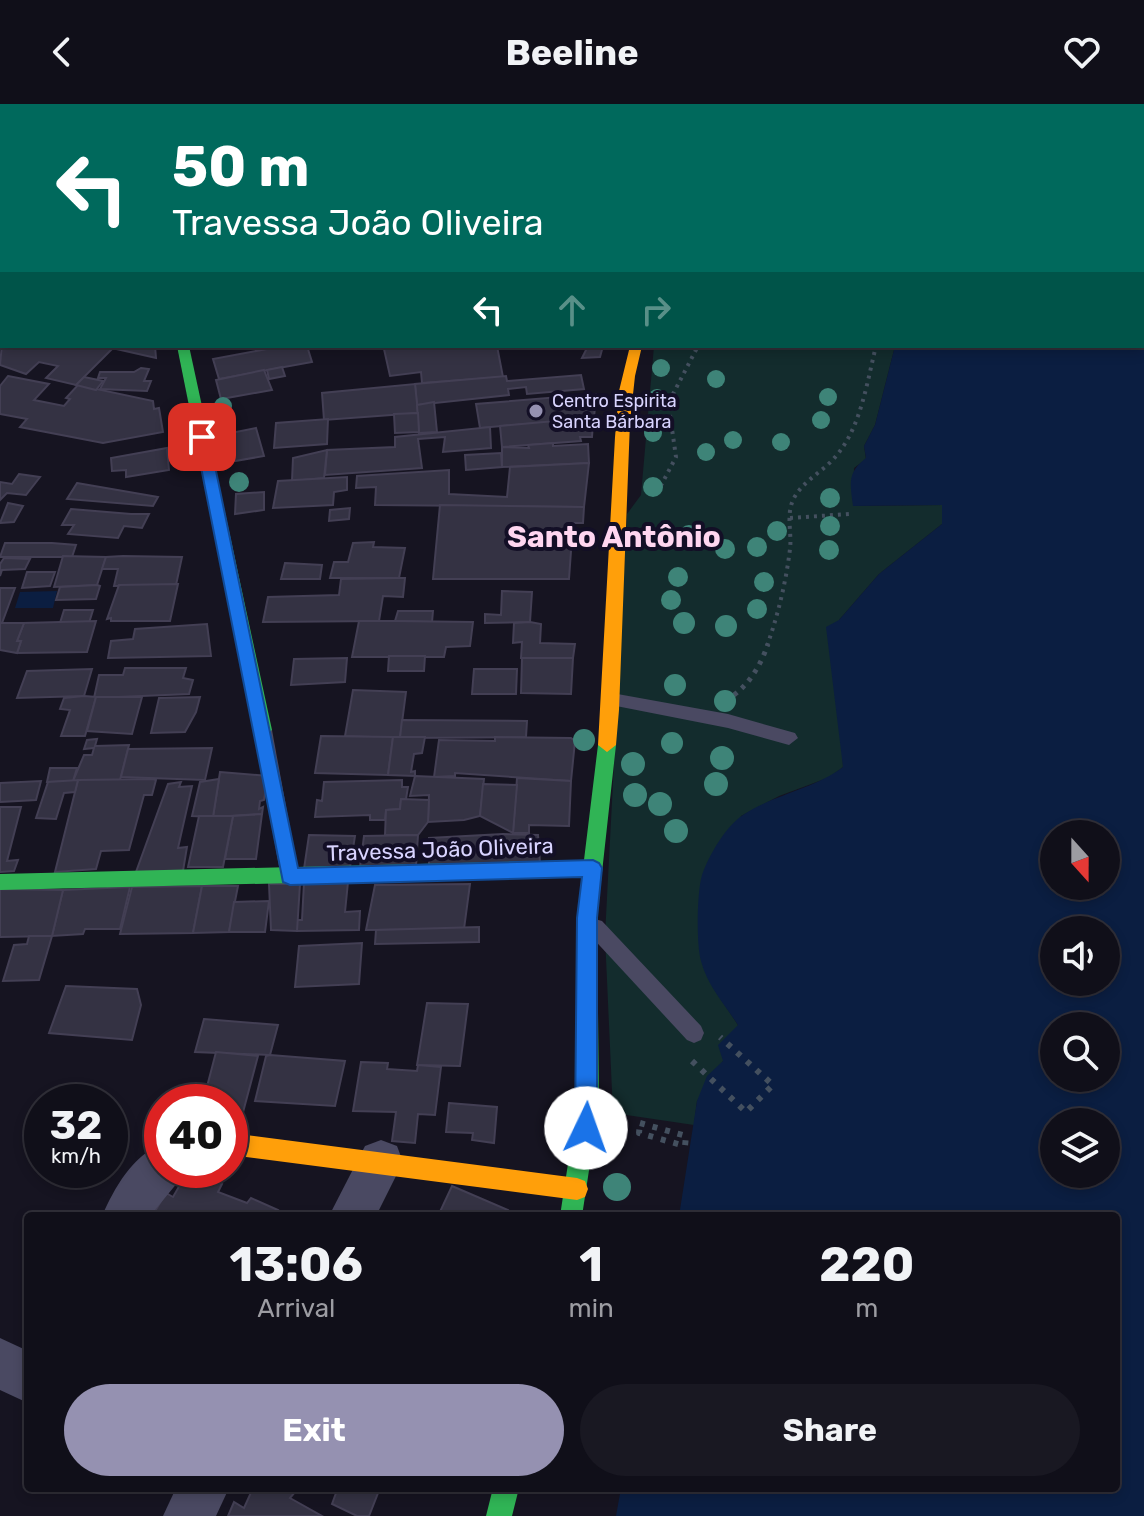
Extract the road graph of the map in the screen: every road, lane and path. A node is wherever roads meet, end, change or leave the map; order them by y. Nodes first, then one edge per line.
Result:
1 (183, 348) edge
2 (635, 348) edge
3 (875, 348) edge
4 (849, 514) dead end
5 (790, 518) junction
6 (726, 694) dead end
7 (612, 699) junction
8 (263, 730) joint
9 (789, 738) dead end
10 (593, 868) junction
11 (290, 877) junction
12 (0, 882) edge
13 (587, 918) junction
14 (703, 1031) joint
15 (684, 1053) dead end
16 (639, 1133) joint
17 (248, 1146) edge
18 (381, 1162) junction
19 (144, 1186) edge
20 (577, 1189) junction
21 (127, 1212) edge
22 (354, 1212) edge
23 (572, 1212) edge
24 (505, 1492) edge
25 (499, 1516) edge

1 - 8 street
2 - 7 street
3 - 5 path
4 - 5 path
5 - 6 path
7 - 9 lane
7 - 10 street
8 - 11 lane
10 - 11 street, Travessa João Oliveira
10 - 13 street
11 - 12 street, Travessa João Oliveira
13 - 14 lane
13 - 20 street
14 - 15 path
16 - 16 path
17 - 18 street
18 - 20 street
18 - 22 street
19 - 21 street
20 - 23 street
24 - 25 street

